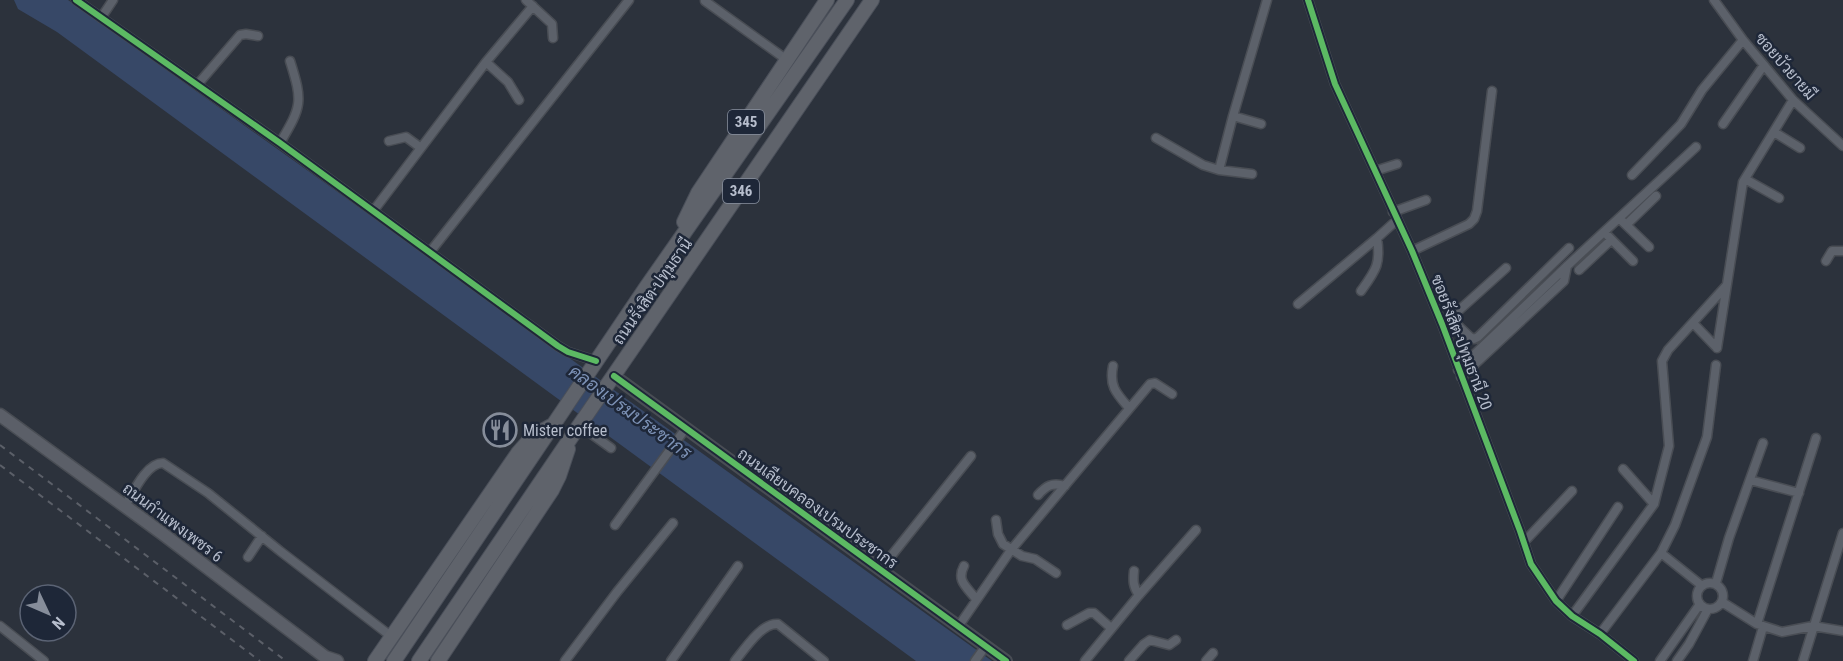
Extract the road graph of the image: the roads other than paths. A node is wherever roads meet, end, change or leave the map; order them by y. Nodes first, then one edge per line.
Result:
1 (76, 0) edge
2 (113, 0) edge
3 (629, 0) edge
4 (706, 0) edge
5 (827, 0) edge
6 (847, 0) edge
7 (872, 0) edge
8 (1267, 0) edge
9 (1308, 0) edge
10 (1714, 0) edge
11 (530, 3) edge
12 (101, 18) junction
13 (258, 36) dead end
14 (553, 38) dead end
15 (1743, 40) junction
16 (787, 60) junction
17 (290, 61) dead end
18 (486, 62) junction
19 (1764, 65) junction
20 (198, 84) junction
21 (1492, 91) dead end
22 (519, 100) dead end
23 (1793, 100) junction
24 (1233, 116) junction
25 (1261, 124) dead end
26 (1723, 124) dead end
27 (1774, 132) junction
28 (1156, 138) dead end
29 (389, 141) dead end
30 (280, 143) junction
31 (1843, 146) edge
32 (1696, 147) dead end
33 (421, 148) junction
34 (1800, 148) dead end
35 (1397, 164) dead end
36 (1219, 170) junction
37 (1376, 171) junction
38 (1252, 174) dead end
39 (1632, 175) dead end
40 (1745, 179) junction
41 (1656, 196) dead end
42 (1779, 198) dead end
43 (1426, 200) dead end
44 (374, 210) junction
45 (1395, 216) junction
46 (1623, 222) junction
47 (1604, 233) junction
48 (1377, 238) junction
49 (1611, 240) junction
50 (1648, 247) dead end
51 (673, 249) junction
52 (1569, 249) dead end
53 (1843, 250) edge
54 (1412, 251) junction
55 (430, 252) junction
56 (1633, 261) dead end
57 (1826, 261) dead end
58 (1506, 268) dead end
59 (1579, 270) dead end
60 (1726, 286) junction
61 (1360, 291) dead end
62 (1298, 304) dead end
63 (1450, 318) junction
64 (1693, 322) junction
65 (1442, 324) junction
66 (593, 365) junction
67 (1716, 365) dead end
68 (1113, 366) dead end
69 (1460, 374) junction
70 (611, 379) junction
71 (1172, 394) dead end
72 (1129, 408) junction
73 (0, 415) edge
74 (552, 425) junction
75 (578, 427) junction
76 (684, 429) junction
77 (1816, 438) dead end
78 (1763, 443) dead end
79 (611, 448) dead end
80 (971, 456) dead end
81 (1623, 469) dead end
82 (1750, 480) junction
83 (1065, 486) junction
84 (1572, 491) dead end
85 (1799, 493) junction
86 (1038, 495) dead end
87 (1654, 504) junction
88 (125, 506) junction
89 (1618, 507) dead end
90 (996, 520) dead end
91 (673, 522) dead end
92 (615, 525) dead end
93 (1196, 530) dead end
94 (1843, 533) edge
95 (262, 536) junction
96 (1524, 542) junction
97 (1011, 550) junction
98 (1661, 553) junction
99 (248, 556) dead end
100 (738, 566) dead end
101 (964, 566) dead end
102 (880, 570) junction
103 (1134, 571) dead end
104 (1056, 573) dead end
105 (1716, 583) junction
106 (1701, 585) junction
107 (1139, 595) junction
108 (976, 599) junction
109 (1556, 602) junction
110 (1722, 602) junction
111 (1704, 607) junction
112 (1572, 616) junction
113 (1067, 625) dead end
114 (1760, 625) junction
115 (0, 626) edge
116 (1813, 626) junction
117 (958, 627) junction
118 (1111, 628) junction
119 (1843, 631) edge
120 (1600, 634) junction
121 (392, 637) junction
122 (1176, 640) dead end
123 (984, 648) junction
124 (33, 652) junction
125 (1213, 653) dead end
126 (330, 660) edge
127 (26, 661) edge
128 (44, 661) edge
129 (376, 661) edge
130 (394, 661) edge
131 (419, 661) edge
132 (438, 661) edge
133 (565, 661) edge
134 (671, 661) edge
135 (735, 661) edge
136 (824, 661) edge
137 (975, 661) edge
138 (1006, 661) edge
139 (1085, 661) edge
140 (1129, 661) edge
141 (1206, 661) edge
142 (1634, 661) edge
143 (1660, 661) edge
144 (1677, 661) edge
145 (1753, 661) edge
146 (1803, 661) edge

1 - 12 street
2 - 12 street
3 - 55 street
4 - 16 street
5 - 16 main road, 345
6 - 51 main road, ถนนรังสิต-ปทุมธานี / 346
7 - 70 main road, ถนนรังสิต-ปทุมธานี / 346
8 - 24 street
9 - 37 street, ซอยรังสิต-ปทุมธานี 20
10 - 15 street, ซอยบัวยายมี
11 - 14 street
11 - 18 street
12 - 20 street
13 - 20 street
15 - 19 street, ซอยบัวยายมี
15 - 39 street
16 - 51 main road, 345
17 - 30 street
18 - 22 street
18 - 33 street
19 - 23 street, ซอยบัวยายมี
19 - 26 street
20 - 30 street
21 - 54 street
23 - 27 street
23 - 31 street, ซอยบัวยายมี
24 - 25 street
24 - 36 street
27 - 34 street
27 - 40 street
28 - 36 street
29 - 33 street
30 - 44 street
32 - 46 street
33 - 44 street
35 - 37 street
36 - 38 street
37 - 45 street, ซอยรังสิต-ปทุมธานี 20
40 - 42 street
40 - 60 street
41 - 46 street
43 - 45 street
44 - 55 street
45 - 48 street
45 - 54 street, ซอยรังสิต-ปทุมธานี 20
46 - 47 street
46 - 50 street
47 - 49 street
47 - 69 street
48 - 61 street
48 - 62 street
49 - 56 street
49 - 59 street
51 - 66 main road, ถนนรังสิต-ปทุมธานี / 346
52 - 63 street
53 - 57 street
54 - 65 street, ซอยรังสิต-ปทุมธานี 20
55 - 66 street
58 - 63 street
60 - 64 street
60 - 64 street
63 - 65 street
64 - 87 street
65 - 69 street, ซอยรังสิต-ปทุมธานี 20
66 - 74 main road, ถนนรังสิต-ปทุมธานี / 346
67 - 98 street
68 - 72 street
69 - 96 street, ซอยรังสิต-ปทุมธานี 20
70 - 75 main road, ถนนรังสิต-ปทุมธานี / 346
70 - 76 street, ถนนเลียบคลองเปรมประชากร
71 - 72 street
72 - 83 street
73 - 88 main road, ถนนกำแพงเพชร 6
74 - 121 main road
74 - 130 main road, ถนนรังสิต-ปทุมธานี / 346
75 - 79 street
75 - 131 main road, ถนนรังสิต-ปทุมธานี / 346
75 - 132 main road
76 - 92 street
76 - 102 street, ถนนเลียบคลองเปรมประชากร
77 - 85 street
78 - 82 street
80 - 102 street
81 - 87 street
82 - 85 street
82 - 105 street
83 - 86 street
83 - 97 street
84 - 96 street
85 - 114 street
87 - 112 street
88 - 95 street
88 - 126 main road, ถนนกำแพงเพชร 6
89 - 109 street
90 - 97 street
91 - 133 street
93 - 107 street
94 - 116 street
95 - 99 street
95 - 121 street
96 - 109 street, ซอยรังสิต-ปทุมธานี 20
97 - 104 street
97 - 108 street
98 - 106 street
98 - 120 street
100 - 134 street
101 - 108 street
102 - 117 street, ถนนเลียบคลองเปรมประชากร
103 - 107 street
105 - 106 street
105 - 110 street
106 - 111 street
107 - 118 street
108 - 117 street
109 - 112 street, ซอยรังสิต-ปทุมธานี 20
110 - 111 street
110 - 114 street
111 - 143 street
111 - 144 street
112 - 120 street, ซอยรังสิต-ปทุมธานี 20
113 - 118 street
114 - 116 street
114 - 145 street
115 - 124 street
116 - 119 street
116 - 146 street
117 - 123 street, ถนนเลียบคลองเปรมประชากร
118 - 139 street
120 - 142 street, ซอยรังสิต-ปทุมธานี 20
121 - 129 main road
122 - 140 street
123 - 137 street
123 - 138 street, ถนนเลียบคลองเปรมประชากร
124 - 127 street
124 - 128 street
125 - 141 street
135 - 136 street

